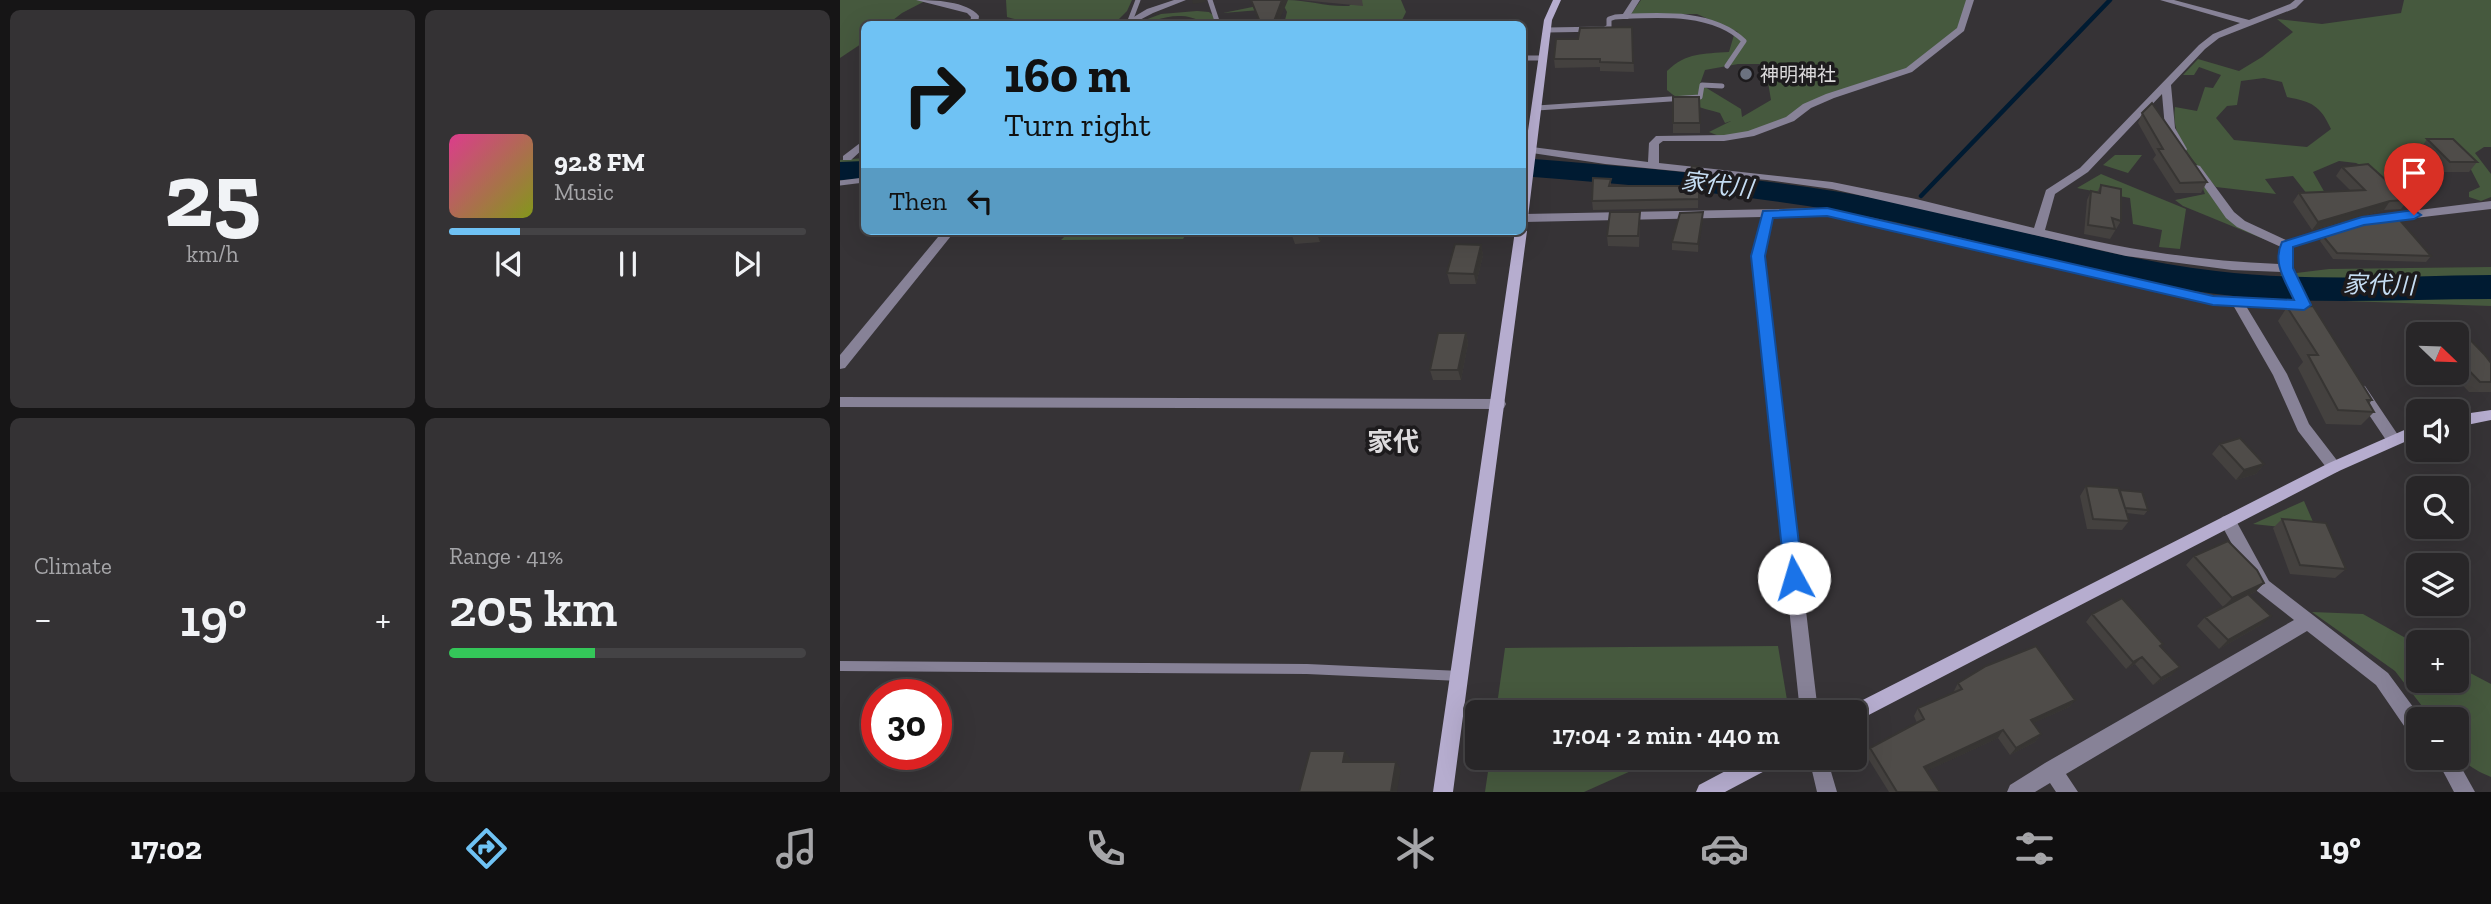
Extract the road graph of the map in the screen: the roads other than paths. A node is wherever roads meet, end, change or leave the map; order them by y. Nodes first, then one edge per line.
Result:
1 (920, 0) edge
2 (1138, 0) edge
3 (1182, 0) edge
4 (1210, 0) edge
5 (1557, 0) edge
6 (1636, 0) edge
7 (1970, 0) edge
8 (2164, 0) edge
9 (2300, 0) edge
10 (1625, 17) junction
11 (974, 21) edge
12 (1129, 21) edge
13 (1133, 21) edge
14 (1218, 21) edge
15 (2249, 23) junction
16 (1547, 30) junction
17 (1526, 58) edge
18 (1543, 58) junction
19 (1727, 66) dead end
20 (2166, 84) junction
21 (1721, 86) dead end
22 (1537, 108) junction
23 (861, 146) edge
24 (1531, 153) junction
25 (847, 158) dead end
26 (1653, 165) junction
27 (861, 180) edge
28 (840, 183) edge
29 (1526, 183) edge
30 (2491, 205) edge
31 (1768, 214) junction
32 (1526, 217) edge
33 (2039, 231) junction
34 (946, 235) edge
35 (1520, 235) edge
36 (2287, 245) junction
37 (2288, 273) junction
38 (2304, 302) junction
39 (2238, 303) junction
40 (2319, 328) edge
41 (840, 364) edge
42 (2349, 372) edge
43 (840, 402) edge
44 (1499, 404) junction
45 (2491, 415) edge
46 (2469, 419) edge
47 (2406, 434) edge
48 (2393, 439) junction
49 (2334, 467) junction
50 (2228, 522) junction
51 (2308, 621) junction
52 (840, 666) edge
53 (1460, 676) junction
54 (1808, 700) edge
55 (1867, 707) edge
56 (2406, 712) edge
57 (1747, 770) edge
58 (1821, 770) edge
59 (2052, 770) junction
60 (2452, 770) edge
61 (1443, 792) edge
62 (1706, 792) edge
63 (1827, 792) edge
64 (2017, 792) edge
65 (2068, 792) edge
66 (2465, 792) edge

1 - 11 street
2 - 12 lane
3 - 13 street
4 - 14 lane
5 - 16 street
6 - 10 street
7 - 26 street
8 - 15 street
9 - 15 street
10 - 16 lane
10 - 19 lane
15 - 20 street
16 - 18 street
17 - 18 lane
18 - 22 street
20 - 33 street
20 - 36 street
21 - 22 lane
22 - 24 street
23 - 25 street
24 - 26 street
24 - 29 street
26 - 33 street
27 - 28 lane
30 - 36 street
31 - 32 street
31 - 39 street
31 - 54 street
33 - 37 street
34 - 41 street
35 - 44 street
36 - 37 street
37 - 38 street
38 - 39 street
38 - 40 street
39 - 49 street
42 - 48 street
43 - 44 street
44 - 53 street
45 - 46 street
47 - 48 street
48 - 49 street
49 - 50 street
50 - 51 street
50 - 55 street
51 - 56 street
51 - 59 street
52 - 53 lane
53 - 61 street
57 - 62 street
58 - 63 street
59 - 64 street
59 - 65 street
60 - 66 street

